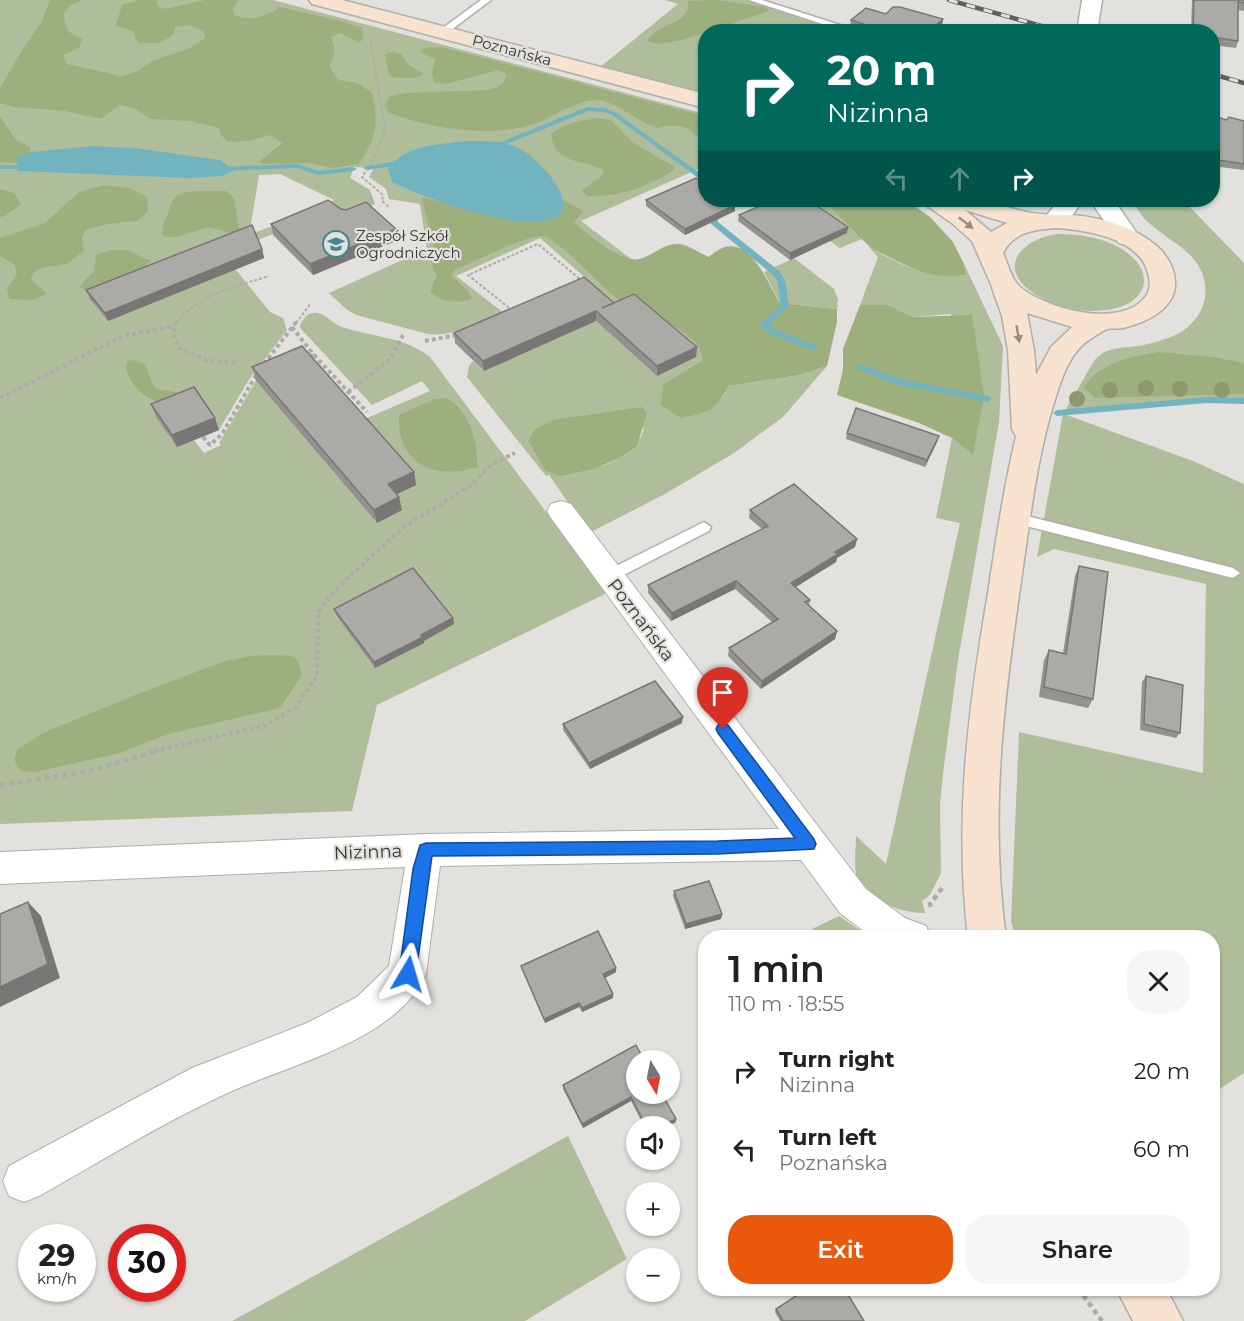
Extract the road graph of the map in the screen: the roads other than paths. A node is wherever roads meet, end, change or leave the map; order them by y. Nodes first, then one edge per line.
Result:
1 (320, 0) edge
2 (487, 0) edge
3 (753, 0) edge
4 (1092, 0) edge
5 (832, 24) edge
6 (1089, 24) edge
7 (442, 32) junction
8 (698, 99) edge
9 (943, 207) edge
10 (980, 207) edge
11 (1064, 207) edge
12 (1107, 207) edge
13 (1050, 221) junction
14 (1128, 238) junction
15 (991, 253) junction
16 (1000, 279) junction
17 (1103, 321) junction
18 (1027, 440) junction
19 (561, 511) dead end
20 (1015, 518) junction
21 (704, 527) dead end
22 (1233, 573) dead end
23 (609, 576) junction
24 (809, 844) junction
25 (426, 850) junction
26 (0, 868) edge
27 (923, 926) edge
28 (892, 930) edge
29 (899, 930) edge
30 (986, 930) edge
31 (24, 1181) dead end
32 (1144, 1296) edge
33 (1160, 1321) edge

1 - 7 main road, Poznańska
2 - 7 lane
3 - 5 lane
4 - 6 street
7 - 8 main road, Poznańska
9 -> 15 main road
10 - 13 main road
11 - 13 street
12 - 14 street
13 - 14 main road
13 - 15 main road
14 - 17 main road
15 - 16 main road
16 - 17 main road
16 -> 18 main road
17 - 18 main road
18 - 20 main road
19 - 23 street, Poznańska
20 - 22 lane
20 - 30 main road
21 - 23 lane
23 - 24 street, Poznańska
24 - 25 street, Nizinna
24 - 28 street, Poznańska
25 - 26 street, Nizinna
25 - 31 street
27 - 29 street, Poznańska
32 - 33 main road

